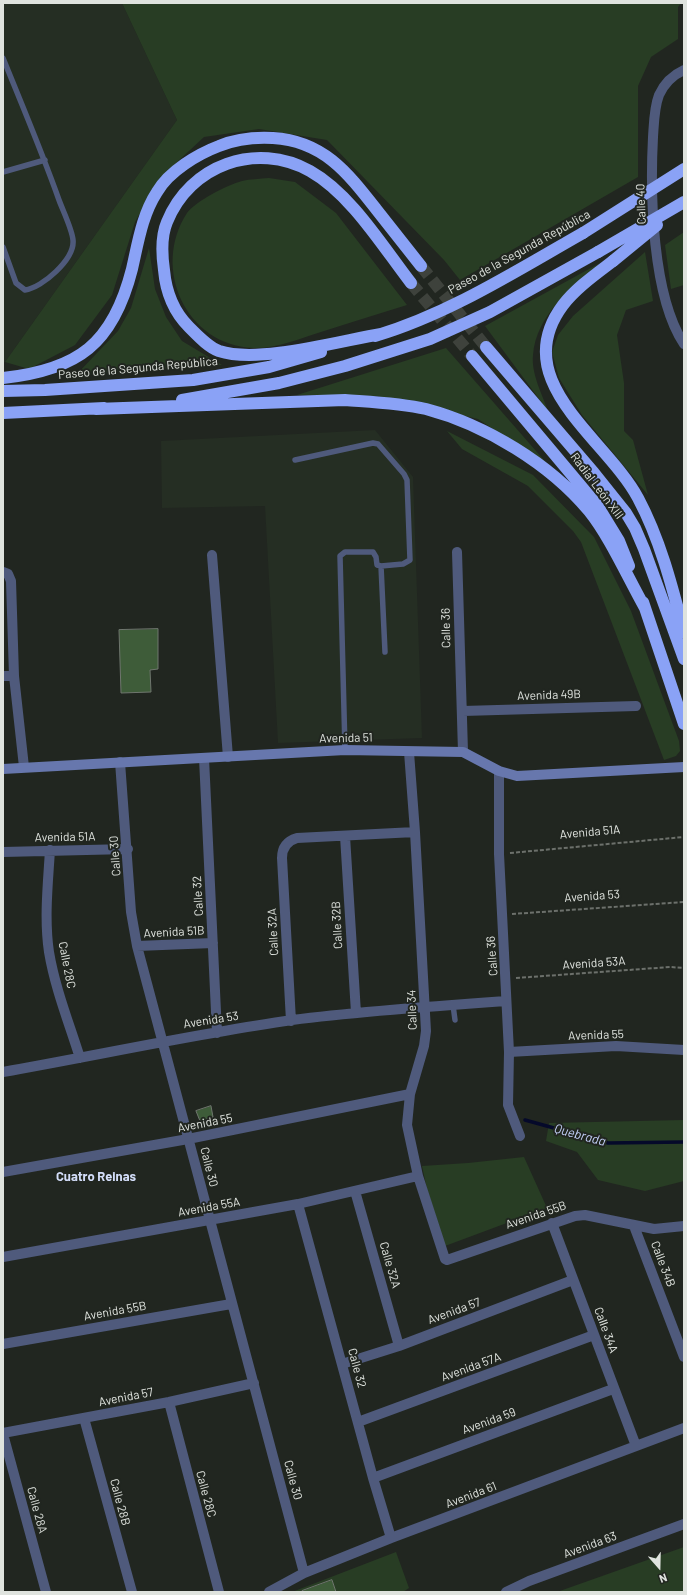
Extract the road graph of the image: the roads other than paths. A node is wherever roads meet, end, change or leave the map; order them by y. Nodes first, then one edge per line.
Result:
1 (3, 58) edge
2 (680, 72) edge
3 (45, 160) junction
4 (684, 169) edge
5 (3, 172) edge
6 (683, 202) edge
7 (3, 246) edge
8 (421, 266) tunnel mouth
9 (411, 283) tunnel mouth
10 (381, 334) junction
11 (684, 344) edge
12 (486, 347) tunnel mouth
13 (472, 356) tunnel mouth
14 (3, 378) edge
15 (3, 391) edge
16 (96, 409) junction
17 (3, 413) edge
18 (295, 460) dead end
19 (457, 552) dead end
20 (212, 555) dead end
21 (381, 566) junction
22 (6, 573) edge
23 (645, 608) junction
24 (684, 632) edge
25 (385, 652) dead end
26 (684, 659) edge
27 (3, 676) edge
28 (14, 676) junction
29 (636, 706) dead end
30 (463, 711) junction
31 (684, 724) edge
32 (345, 750) junction
33 (409, 752) junction
34 (463, 752) junction
35 (228, 757) junction
36 (204, 758) junction
37 (120, 762) junction
38 (24, 767) junction
39 (3, 768) edge
40 (683, 770) edge
41 (499, 771) junction
42 (415, 832) junction
43 (345, 836) junction
44 (128, 849) junction
45 (50, 850) junction
46 (3, 852) edge
47 (213, 943) junction
48 (137, 946) junction
49 (506, 1001) junction
50 (453, 1005) junction
51 (425, 1006) junction
52 (356, 1012) junction
53 (455, 1020) dead end
54 (291, 1021) junction
55 (216, 1033) junction
56 (162, 1041) junction
57 (684, 1050) edge
58 (509, 1052) junction
59 (80, 1058) junction
60 (3, 1072) edge
61 (410, 1094) junction
62 (520, 1136) dead end
63 (188, 1139) junction
64 (3, 1172) edge
65 (418, 1176) junction
66 (355, 1191) junction
67 (298, 1204) junction
68 (209, 1220) junction
69 (552, 1222) junction
70 (634, 1226) junction
71 (684, 1226) edge
72 (3, 1257) edge
73 (445, 1259) joint
74 (573, 1280) junction
75 (231, 1304) junction
76 (594, 1335) junction
77 (3, 1344) edge
78 (399, 1346) junction
79 (684, 1357) edge
80 (342, 1364) junction
81 (254, 1383) junction
82 (613, 1389) junction
83 (168, 1402) junction
84 (84, 1418) junction
85 (358, 1422) junction
86 (684, 1428) edge
87 (3, 1434) edge
88 (636, 1446) junction
89 (373, 1478) junction
90 (684, 1524) edge
91 (391, 1538) junction
92 (304, 1573) junction
93 (46, 1592) edge
94 (132, 1592) edge
95 (218, 1592) edge
96 (269, 1592) edge
97 (506, 1592) edge

1 - 3 lane
2 - 11 street, Calle 40
3 - 5 lane
3 - 7 lane
4 - 10 highway, Paseo de la Segunda República, bridge
6 - 16 highway, bridge
6 - 24 highway, bridge
8 - 14 highway
9 - 10 highway
10 - 15 highway, Paseo de la Segunda República
12 - 26 highway, Radial León XIII
13 - 23 highway, Radial León XIII
16 - 17 highway
16 - 23 highway
18 - 21 lane
19 - 30 street, Calle 36
20 - 35 street
21 - 25 lane
21 - 32 lane
22 - 28 street
23 - 31 highway, Radial León XIII
27 - 28 street
28 - 38 street
29 - 30 street, Avenida 49B
30 - 34 street, Calle 36
32 - 33 street, Avenida 51
32 - 35 street, Avenida 51
33 - 34 street, Avenida 51
33 - 42 street, Calle 34
34 - 41 street, Avenida 51
35 - 36 street, Avenida 51
36 - 37 street, Avenida 51
36 - 47 street, Calle 32
37 - 38 street, Avenida 51
37 - 44 street, Calle 30
38 - 39 street, Avenida 51
40 - 41 street, Avenida 51
41 - 49 street, Calle 36
42 - 43 street
42 - 51 street, Calle 34
43 - 52 street, Calle 32B
43 - 54 street, Calle 32A
44 - 45 street, Avenida 51A
44 - 48 street, Calle 30
45 - 46 street, Avenida 51A
45 - 59 street, Calle 28C
47 - 48 street, Avenida 51B
47 - 55 street, Calle 32
48 - 56 street, Calle 30
49 - 50 street, Avenida 53
49 - 58 street, Calle 36
50 - 51 street, Avenida 53
50 - 53 lane
51 - 52 street, Avenida 53
51 - 61 street, Calle 34
52 - 54 street, Avenida 53
54 - 55 street, Avenida 53
55 - 56 street, Avenida 53
56 - 59 street, Avenida 53
56 - 63 street, Calle 30
57 - 58 street, Avenida 55
58 - 62 street, Calle 36
59 - 60 street, Avenida 53
61 - 63 street, Avenida 55
61 - 65 street, Calle 34
63 - 64 street, Avenida 55
63 - 68 street, Calle 30
65 - 66 street, Avenida 55A
65 - 73 street, Calle 34
66 - 67 street, Avenida 55A
66 - 78 street, Calle 32A
67 - 68 street, Avenida 55A
67 - 80 street, Calle 32
68 - 72 street, Avenida 55A
68 - 75 street, Calle 30
69 - 70 street, Avenida 55B
69 - 73 street, Avenida 55B
69 - 74 street, Calle 34A
70 - 71 street, Avenida 55B
70 - 79 street, Calle 34B
74 - 76 street, Calle 34A
74 - 78 street, Avenida 57
75 - 77 street, Avenida 55B
75 - 81 street, Calle 30
76 - 82 street, Calle 34A
76 - 85 street, Avenida 57A
78 - 80 street, Avenida 57
80 - 85 street, Calle 32
81 - 83 street, Avenida 57
81 - 92 street, Calle 30
82 - 88 street, Calle 34A
82 - 89 street, Avenida 59
83 - 84 street, Avenida 57
83 - 95 street, Calle 28C
84 - 87 street, Avenida 57
84 - 94 street, Calle 28B
85 - 89 street, Calle 32
86 - 88 street, Avenida 61
87 - 93 street, Calle 28A
88 - 91 street, Avenida 61
89 - 91 street, Calle 32
90 - 97 street, Avenida 63
91 - 92 street, Avenida 61
92 - 96 street, Avenida 61

